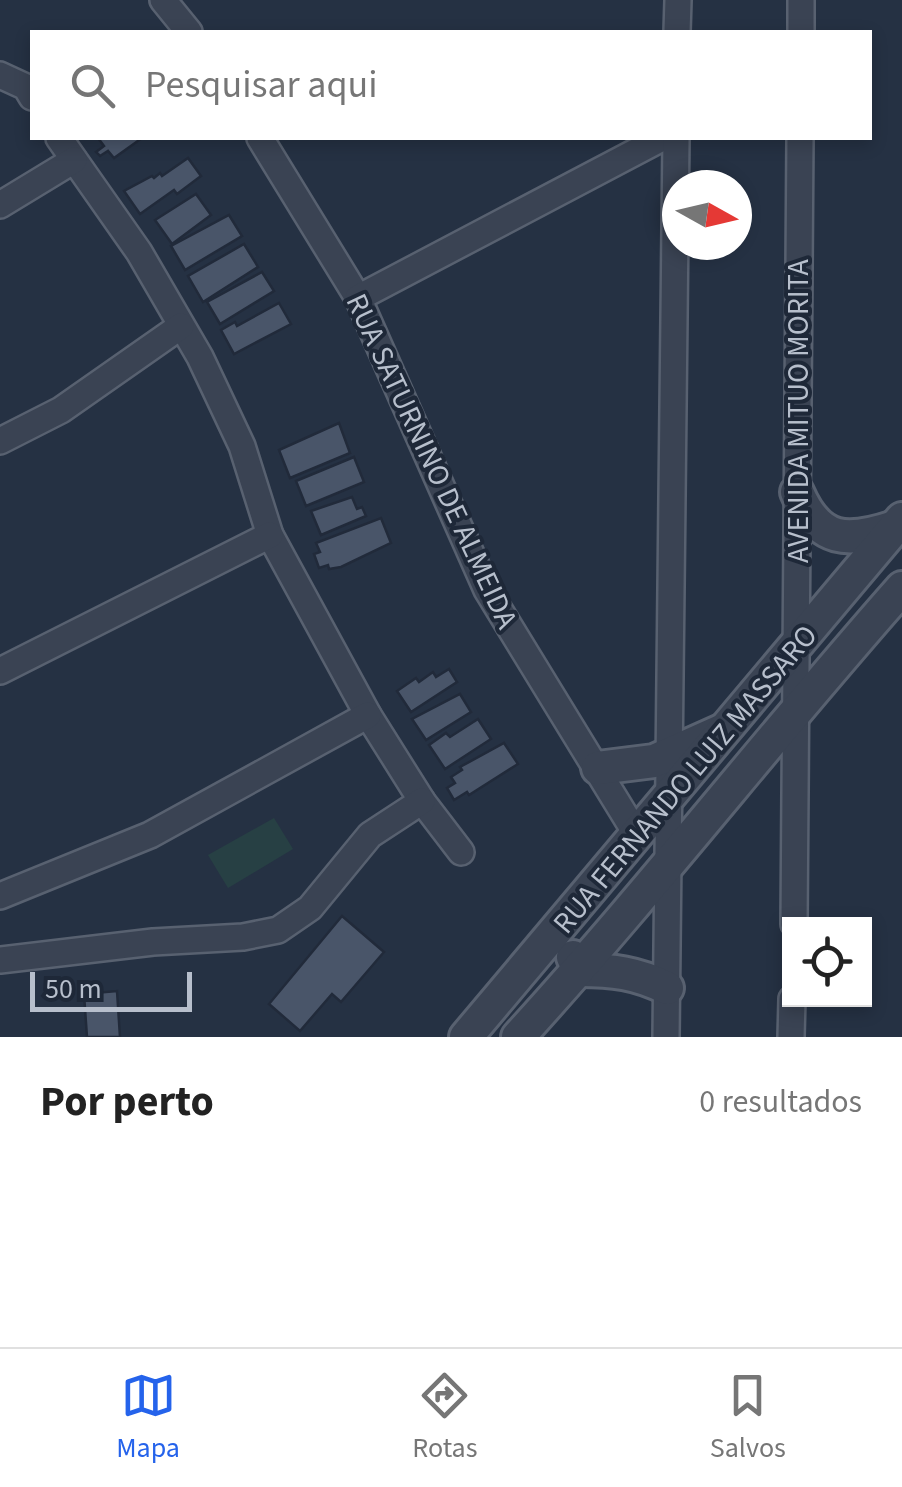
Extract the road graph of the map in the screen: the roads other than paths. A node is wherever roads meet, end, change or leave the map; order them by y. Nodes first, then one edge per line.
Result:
1 (164, 0) edge
2 (678, 0) edge
3 (801, 0) edge
4 (187, 30) edge
5 (677, 30) edge
6 (801, 30) edge
7 (0, 75) edge
8 (30, 94) edge
9 (60, 140) edge
10 (261, 140) edge
11 (658, 140) edge
12 (676, 140) edge
13 (800, 140) edge
14 (74, 160) junction
15 (0, 204) edge
16 (358, 298) junction
17 (181, 326) junction
18 (0, 441) edge
19 (798, 492) junction
20 (898, 523) edge
21 (270, 535) junction
22 (902, 588) edge
23 (797, 646) junction
24 (0, 671) edge
25 (798, 706) junction
26 (368, 715) junction
27 (730, 727) junction
28 (672, 754) junction
29 (598, 768) junction
30 (671, 797) junction
31 (422, 801) junction
32 (637, 835) junction
33 (461, 852) dead end
34 (668, 866) junction
35 (0, 896) edge
36 (794, 917) edge
37 (551, 938) junction
38 (0, 960) edge
39 (580, 970) junction
40 (667, 988) junction
41 (506, 993) junction
42 (792, 1007) edge
43 (524, 1030) edge
44 (466, 1037) edge
45 (666, 1037) edge
46 (791, 1037) edge

1 - 4 street
2 - 5 street
3 - 6 street
7 - 8 street
9 - 14 street
10 - 16 street, RUA SATURNINO DE ALMEIDA
11 - 16 street
12 - 28 street
13 - 19 street, AVENIDA MITUO MORITA
14 - 15 street
14 - 17 street
16 - 29 street, RUA SATURNINO DE ALMEIDA
17 - 18 street
17 - 21 street
19 - 20 street
19 - 23 street, AVENIDA MITUO MORITA
20 - 23 street, RUA FERNANDO LUIZ MASSARO
21 - 24 street
21 - 26 street
22 - 25 street, RUA FERNANDO LUIZ MASSARO
23 - 25 street, AVENIDA MITUO MORITA
23 - 27 street, RUA FERNANDO LUIZ MASSARO
25 - 34 street, RUA FERNANDO LUIZ MASSARO
25 - 36 street, AVENIDA MITUO MORITA
26 - 31 street
26 - 35 street
27 - 28 street
27 - 30 street, RUA FERNANDO LUIZ MASSARO
28 - 29 street
28 - 30 street
29 - 32 street, RUA SATURNINO DE ALMEIDA
30 - 32 street, RUA FERNANDO LUIZ MASSARO
30 - 34 street
31 - 33 street
31 - 38 street
32 - 37 street, RUA FERNANDO LUIZ MASSARO
34 - 39 street, RUA FERNANDO LUIZ MASSARO
34 - 40 street
37 - 39 street
37 - 41 street, RUA FERNANDO LUIZ MASSARO
39 - 40 street
39 - 43 street, RUA FERNANDO LUIZ MASSARO
40 - 45 street
41 - 43 street
41 - 44 street, RUA FERNANDO LUIZ MASSARO
42 - 46 street

